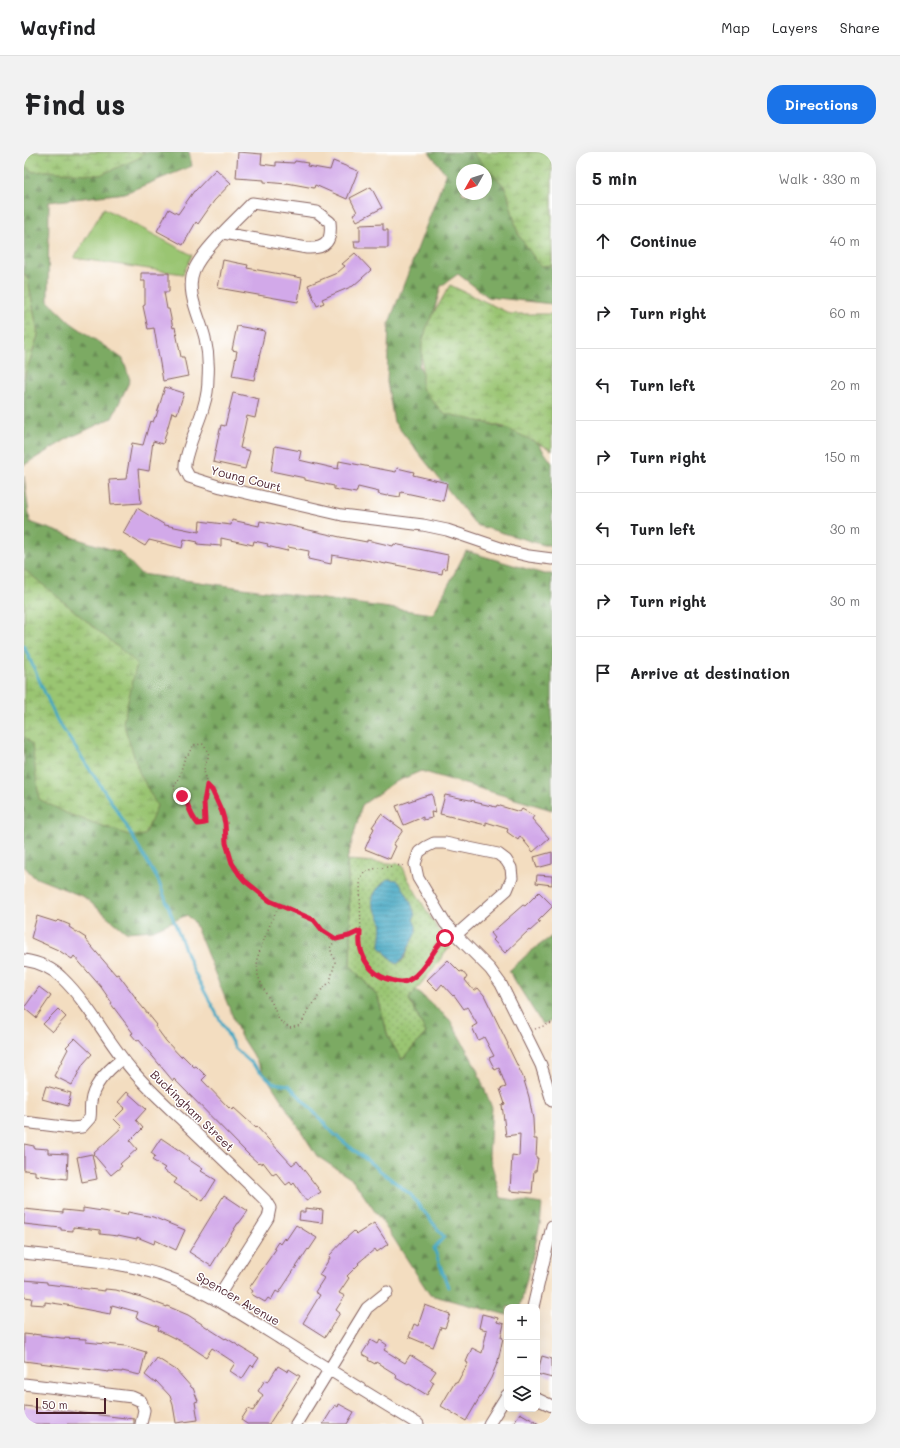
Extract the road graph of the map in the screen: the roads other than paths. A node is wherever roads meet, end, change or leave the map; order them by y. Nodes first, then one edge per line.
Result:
1 (223, 233) junction
2 (552, 559) edge
3 (450, 937) junction
4 (24, 960) edge
5 (122, 1059) junction
6 (552, 1101) edge
7 (24, 1122) edge
8 (552, 1226) edge
9 (24, 1253) edge
10 (387, 1292) dead end
11 (216, 1300) junction
12 (534, 1304) edge
13 (329, 1370) junction
14 (24, 1384) edge
15 (504, 1400) edge
16 (540, 1400) edge
17 (552, 1406) edge
18 (141, 1424) edge
19 (296, 1424) edge
20 (418, 1424) edge
21 (489, 1424) edge

1 - 1 street, Young Court
1 - 2 street, Young Court
3 - 3 street
3 - 6 street
4 - 5 street, Buckingham Street
5 - 7 street
5 - 11 street, Buckingham Street
8 - 12 street
9 - 11 street, Spencer Avenue
10 - 13 street
11 - 13 street, Spencer Avenue
13 - 19 street
13 - 20 street, Spencer Avenue
14 - 18 street
15 - 21 street
16 - 17 street

